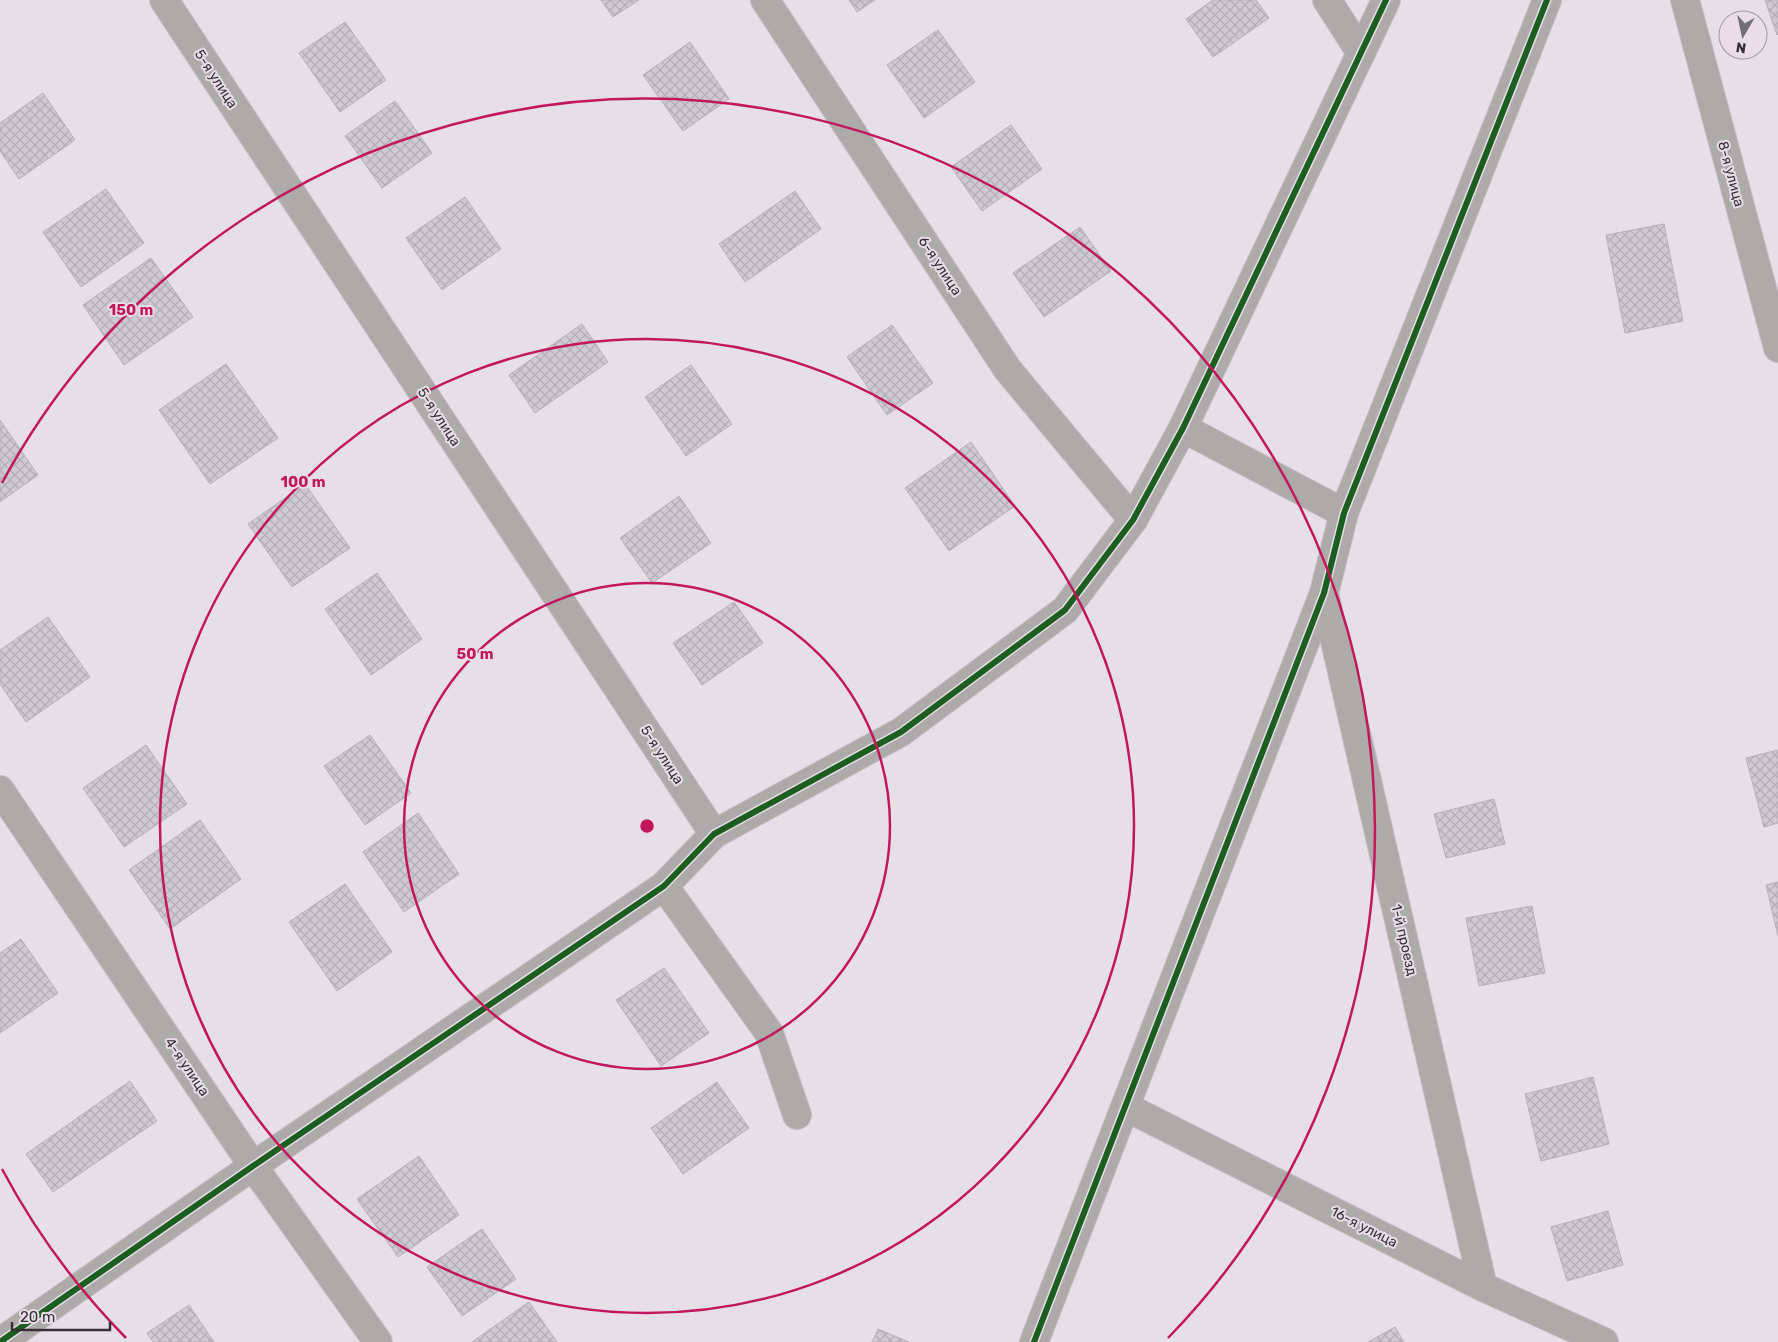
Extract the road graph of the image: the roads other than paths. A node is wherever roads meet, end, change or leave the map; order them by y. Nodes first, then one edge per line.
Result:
1 (164, 0) edge
2 (765, 0) edge
3 (1327, 0) edge
4 (1386, 0) edge
5 (1547, 0) edge
6 (1685, 0) edge
7 (1361, 53) junction
8 (1778, 348) edge
9 (1183, 428) junction
10 (1344, 513) junction
11 (1133, 520) junction
12 (1324, 593) junction
13 (0, 790) edge
14 (714, 834) junction
15 (664, 886) junction
16 (1126, 1107) junction
17 (797, 1115) dead end
18 (253, 1166) junction
19 (1483, 1287) junction
20 (0, 1342) edge
21 (378, 1342) edge
22 (1034, 1342) edge
23 (1604, 1342) edge

1 - 14 street, 5-я улица
2 - 11 street, 6-я улица
3 - 7 street
4 - 7 street
5 - 10 street
6 - 8 street, 8-я улица
7 - 9 street
9 - 10 street
9 - 11 street
10 - 12 street
11 - 14 street
12 - 16 street
12 - 19 street, 1-й проезд
13 - 18 street, 4-я улица
14 - 15 street
15 - 17 street
15 - 18 street
16 - 19 street, 16-я улица
16 - 22 street
18 - 20 street
18 - 21 street, 4-я улица
19 - 23 street, 16-я улица

